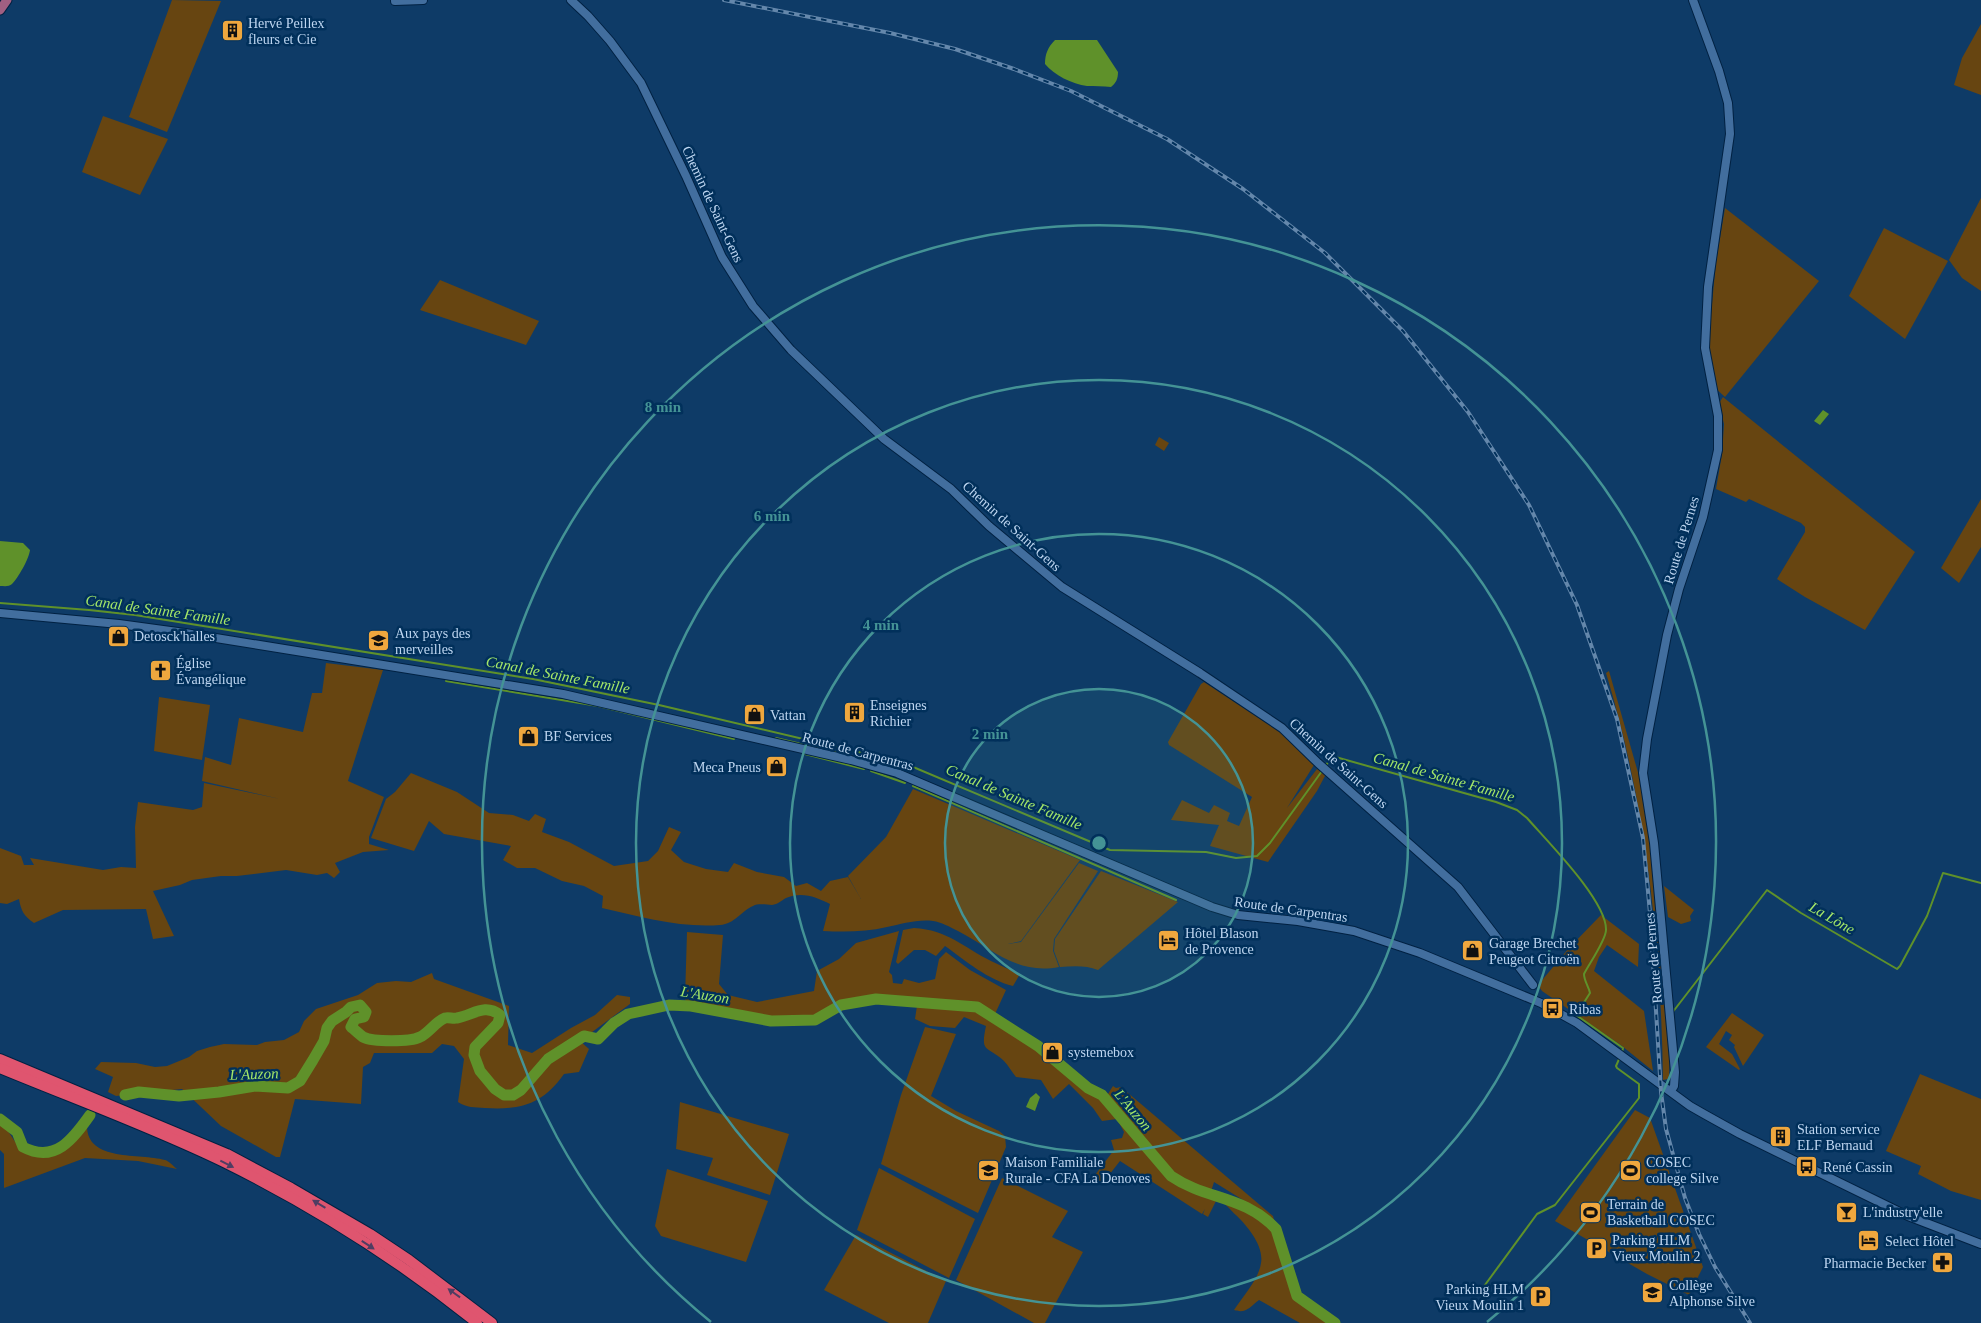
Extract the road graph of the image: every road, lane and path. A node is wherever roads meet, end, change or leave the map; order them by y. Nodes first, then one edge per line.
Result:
1 (423, 0) edge
2 (570, 0) edge
3 (1694, 0) edge
4 (7, 1) edge
5 (395, 1) edge
6 (0, 10) edge
7 (0, 613) edge
8 (1533, 985) dead end
9 (0, 1059) edge
10 (0, 1068) edge
11 (1671, 1091) junction
12 (79, 1096) junction
13 (120, 1113) junction
14 (1981, 1244) edge
15 (477, 1323) edge
16 (492, 1323) edge

1 - 5 street
2 - 8 street, Chemin de Saint-Gens
3 - 11 street, Route de Pernes
4 - 6 main road
7 - 11 street, Route de Carpentras
9 - 12 highway
10 - 12 highway
11 - 14 street, Route de Carpentras
12 - 13 highway
13 -> 15 highway
16 -> 13 highway

